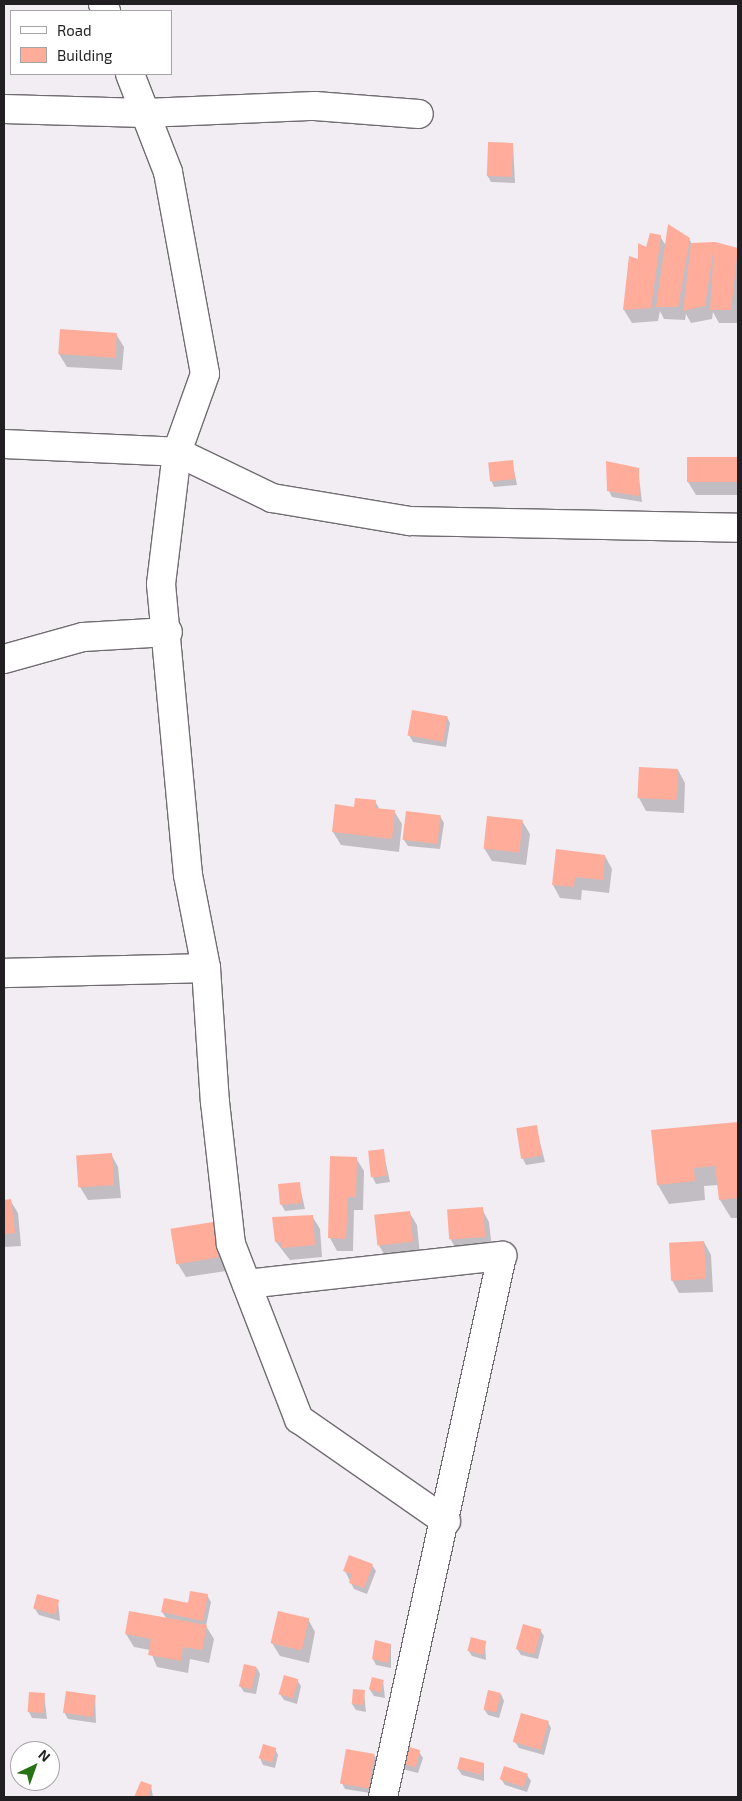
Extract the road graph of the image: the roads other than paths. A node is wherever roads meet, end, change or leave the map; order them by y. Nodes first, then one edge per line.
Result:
1 (130, 75) edge
2 (4, 109) edge
3 (145, 113) junction
4 (419, 114) dead end
5 (4, 444) edge
6 (177, 452) junction
7 (738, 528) edge
8 (168, 632) junction
9 (4, 658) edge
10 (206, 968) junction
11 (4, 973) edge
12 (247, 1284) junction
13 (446, 1521) junction
14 (383, 1797) edge

1 - 3 street
2 - 3 street
3 - 4 street
3 - 6 street
5 - 6 street
6 - 7 street
6 - 8 street
8 - 9 street
8 - 10 street
10 - 11 street
10 - 12 street
12 - 13 street
12 - 13 street
13 - 14 street

